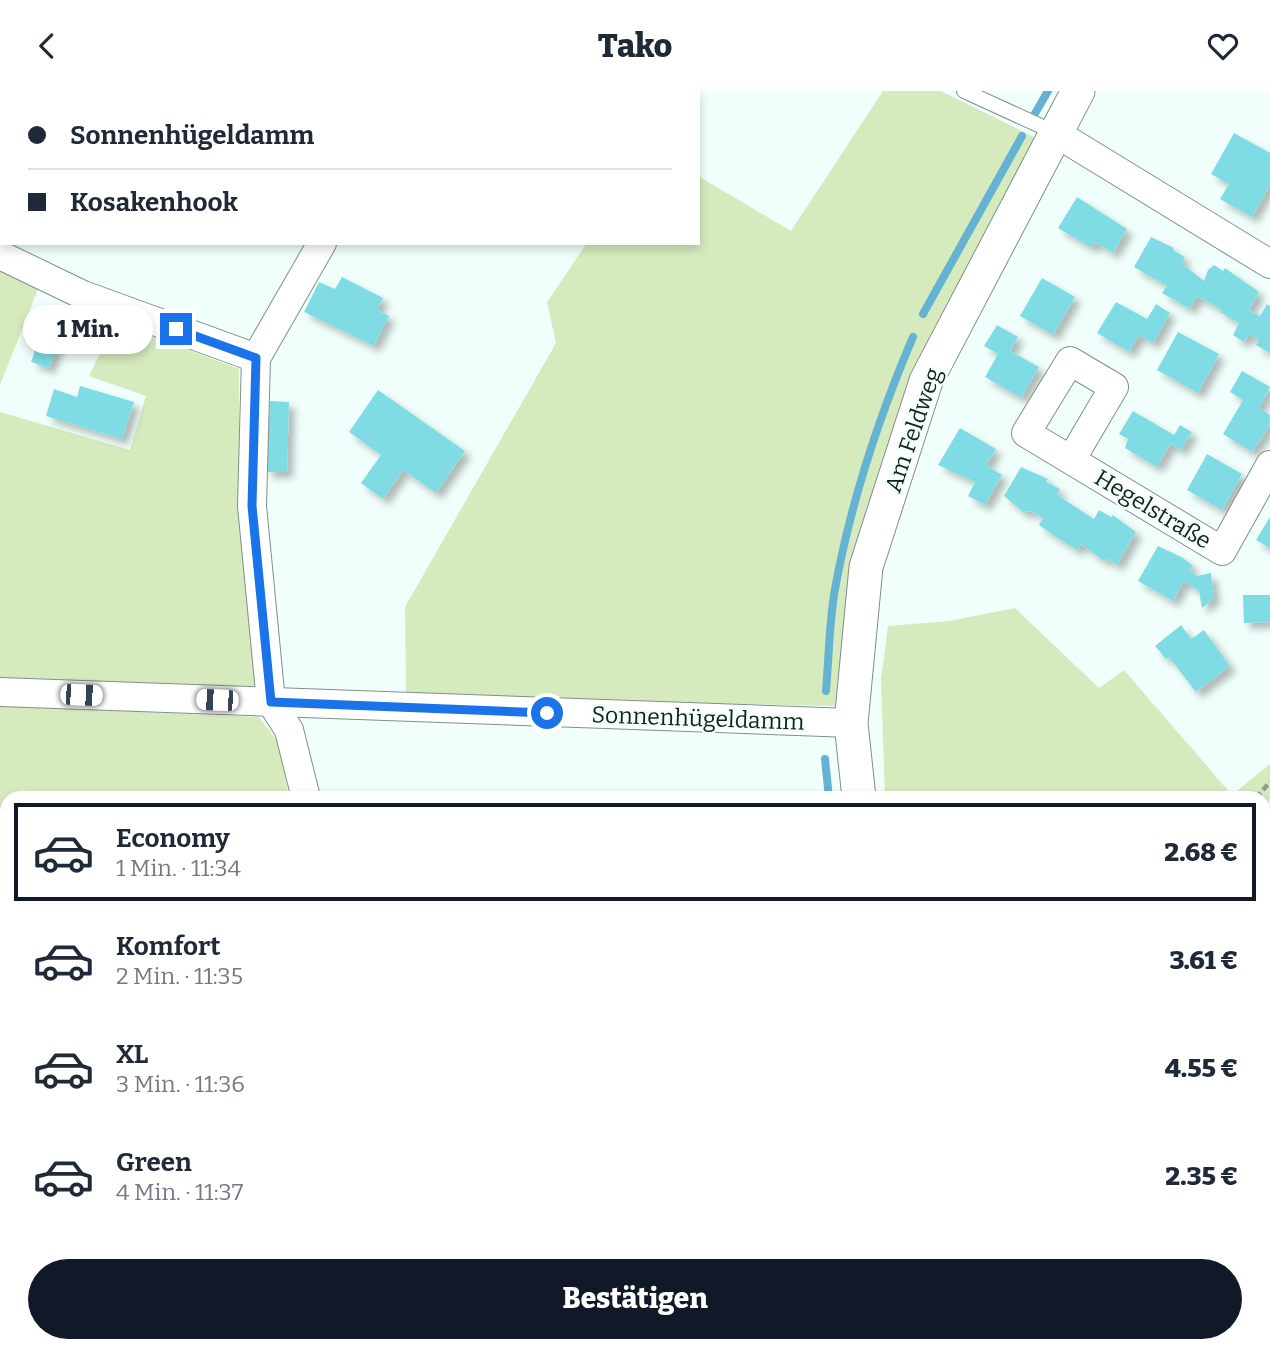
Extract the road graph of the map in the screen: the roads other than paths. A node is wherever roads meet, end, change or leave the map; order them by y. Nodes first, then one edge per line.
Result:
1 (964, 91) edge
2 (1078, 91) edge
3 (1054, 132) junction
4 (320, 245) edge
5 (0, 255) edge
6 (1270, 264) edge
7 (256, 358) junction
8 (1070, 460) dead end
9 (1270, 465) edge
10 (0, 692) edge
11 (271, 702) junction
12 (850, 723) junction
13 (304, 791) edge
14 (858, 791) edge

1 - 3 lane
2 - 3 street, Am Feldweg
3 - 6 street
3 - 12 street, Am Feldweg
4 - 7 street
5 - 7 street
7 - 11 street
8 - 9 street, Hegelstraße
10 - 11 street, Sonnenhügeldamm
11 - 12 street, Sonnenhügeldamm
11 - 13 street
12 - 14 street, Am Feldweg

